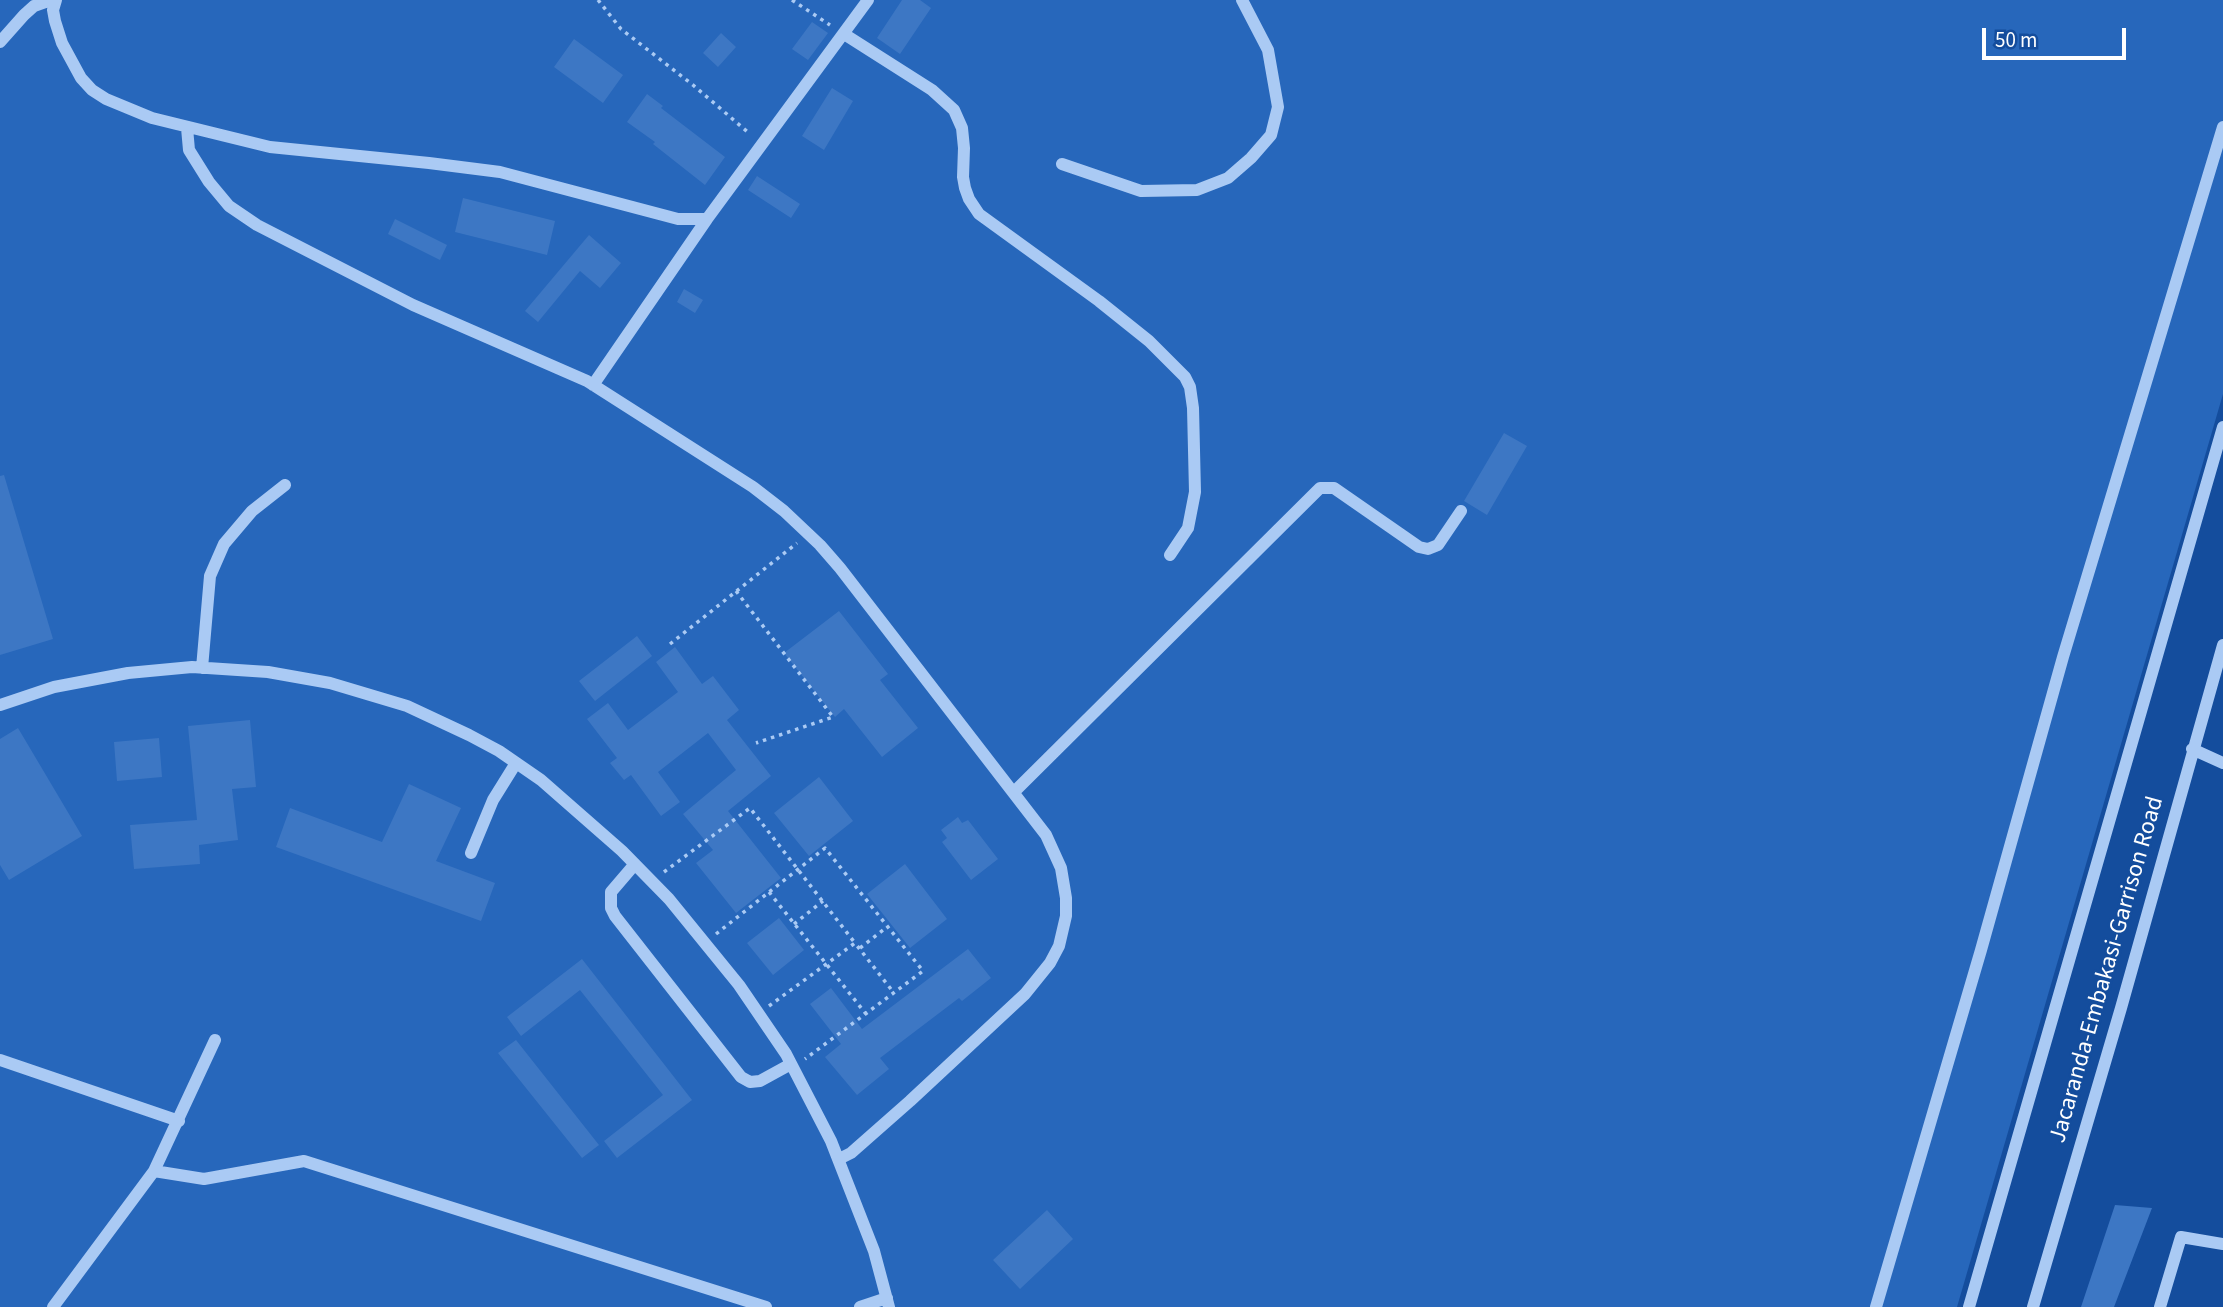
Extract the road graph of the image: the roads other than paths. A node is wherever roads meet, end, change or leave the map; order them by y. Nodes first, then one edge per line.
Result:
1 (51, 0) edge
2 (56, 0) edge
3 (868, 0) edge
4 (1242, 0) edge
5 (844, 34) junction
6 (0, 42) edge
7 (2223, 127) edge
8 (187, 128) junction
9 (1062, 164) dead end
10 (708, 219) junction
11 (593, 385) junction
12 (2223, 427) edge
13 (285, 485) dead end
14 (1461, 511) dead end
15 (1170, 555) dead end
16 (2223, 645) edge
17 (202, 667) junction
18 (0, 705) edge
19 (2192, 749) junction
20 (516, 763) junction
21 (2223, 763) edge
22 (1014, 792) junction
23 (471, 853) dead end
24 (635, 864) junction
25 (215, 1040) dead end
26 (0, 1060) edge
27 (792, 1066) junction
28 (179, 1121) junction
29 (839, 1160) junction
30 (154, 1171) junction
31 (2223, 1244) edge
32 (888, 1302) edge
33 (53, 1307) edge
34 (766, 1307) edge
35 (860, 1307) edge
36 (1876, 1307) edge
37 (1969, 1307) edge
38 (2033, 1307) edge
39 (2160, 1307) edge

1 - 6 street
2 - 8 street
3 - 5 street
4 - 9 street
5 - 10 street
5 - 15 street
7 - 36 street
8 - 10 street
8 - 11 street
10 - 11 street
11 - 22 street
12 - 37 street
13 - 17 street
14 - 22 street
16 - 19 street, Jacaranda-Embakasi-Garrison Road
17 - 18 street
17 - 20 street
19 - 21 street
19 - 38 street, Jacaranda-Embakasi-Garrison Road
20 - 23 street
20 - 24 street
22 - 29 street
24 - 27 street
24 - 27 street
25 - 28 street
26 - 28 street
27 - 29 street
28 - 30 street
29 - 32 street
30 - 33 street
30 - 34 street
31 - 39 street
32 - 35 street

